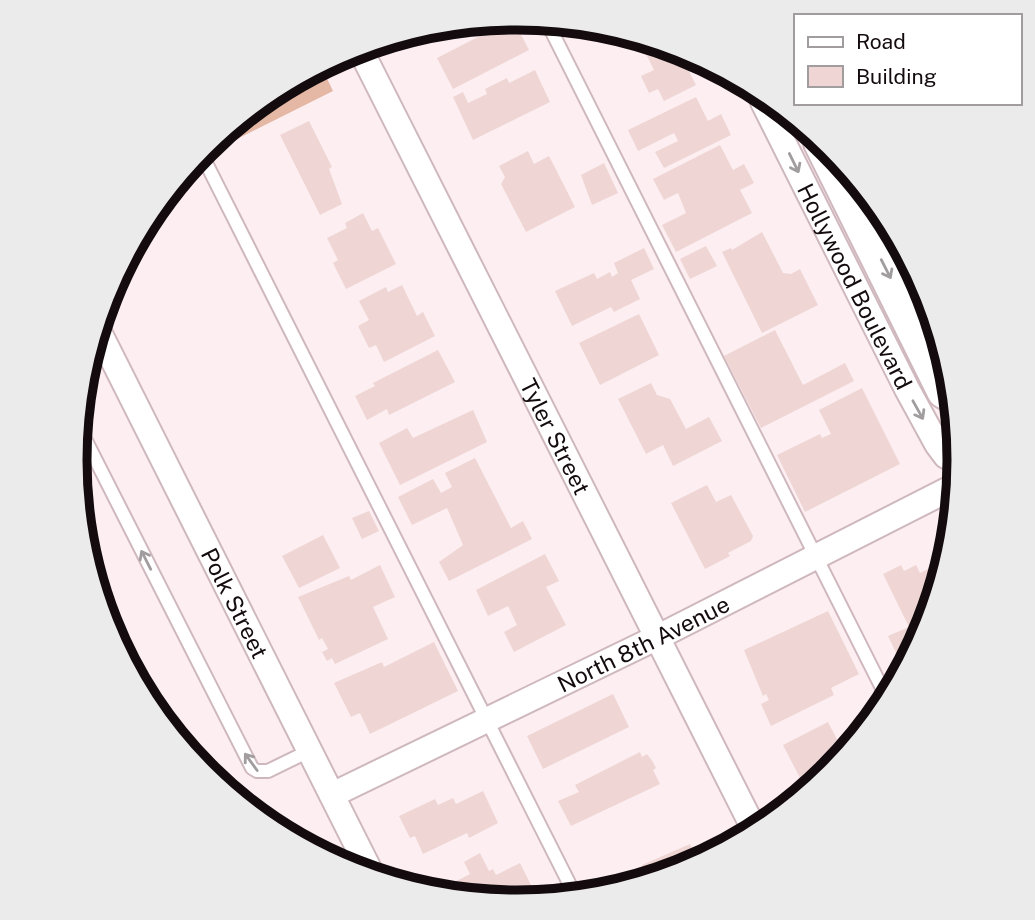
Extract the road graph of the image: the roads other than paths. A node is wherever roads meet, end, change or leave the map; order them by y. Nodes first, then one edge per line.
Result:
1 (552, 31) edge
2 (365, 58) edge
3 (767, 110) edge
4 (206, 163) edge
5 (837, 172) edge
6 (104, 342) edge
7 (939, 375) edge
8 (88, 444) edge
9 (948, 457) edge
10 (947, 490) edge
11 (816, 555) junction
12 (658, 637) junction
13 (882, 688) edge
14 (487, 720) junction
15 (309, 751) junction
16 (332, 795) junction
17 (751, 822) edge
18 (365, 862) edge
19 (571, 887) edge

1 - 11 lane
2 - 12 street, Tyler Street
3 -> 9 street, Hollywood Boulevard
4 - 14 lane
5 -> 7 main road, Hollywood Boulevard
6 - 15 street, Polk Street
15 -> 8 lane
10 - 11 street, North 8th Avenue
11 - 12 street, North 8th Avenue
11 - 13 lane
12 - 14 street, North 8th Avenue
12 - 17 street, Tyler Street
14 - 16 street, North 8th Avenue
14 - 19 lane
15 - 16 street, Polk Street
16 - 18 street, Polk Street

